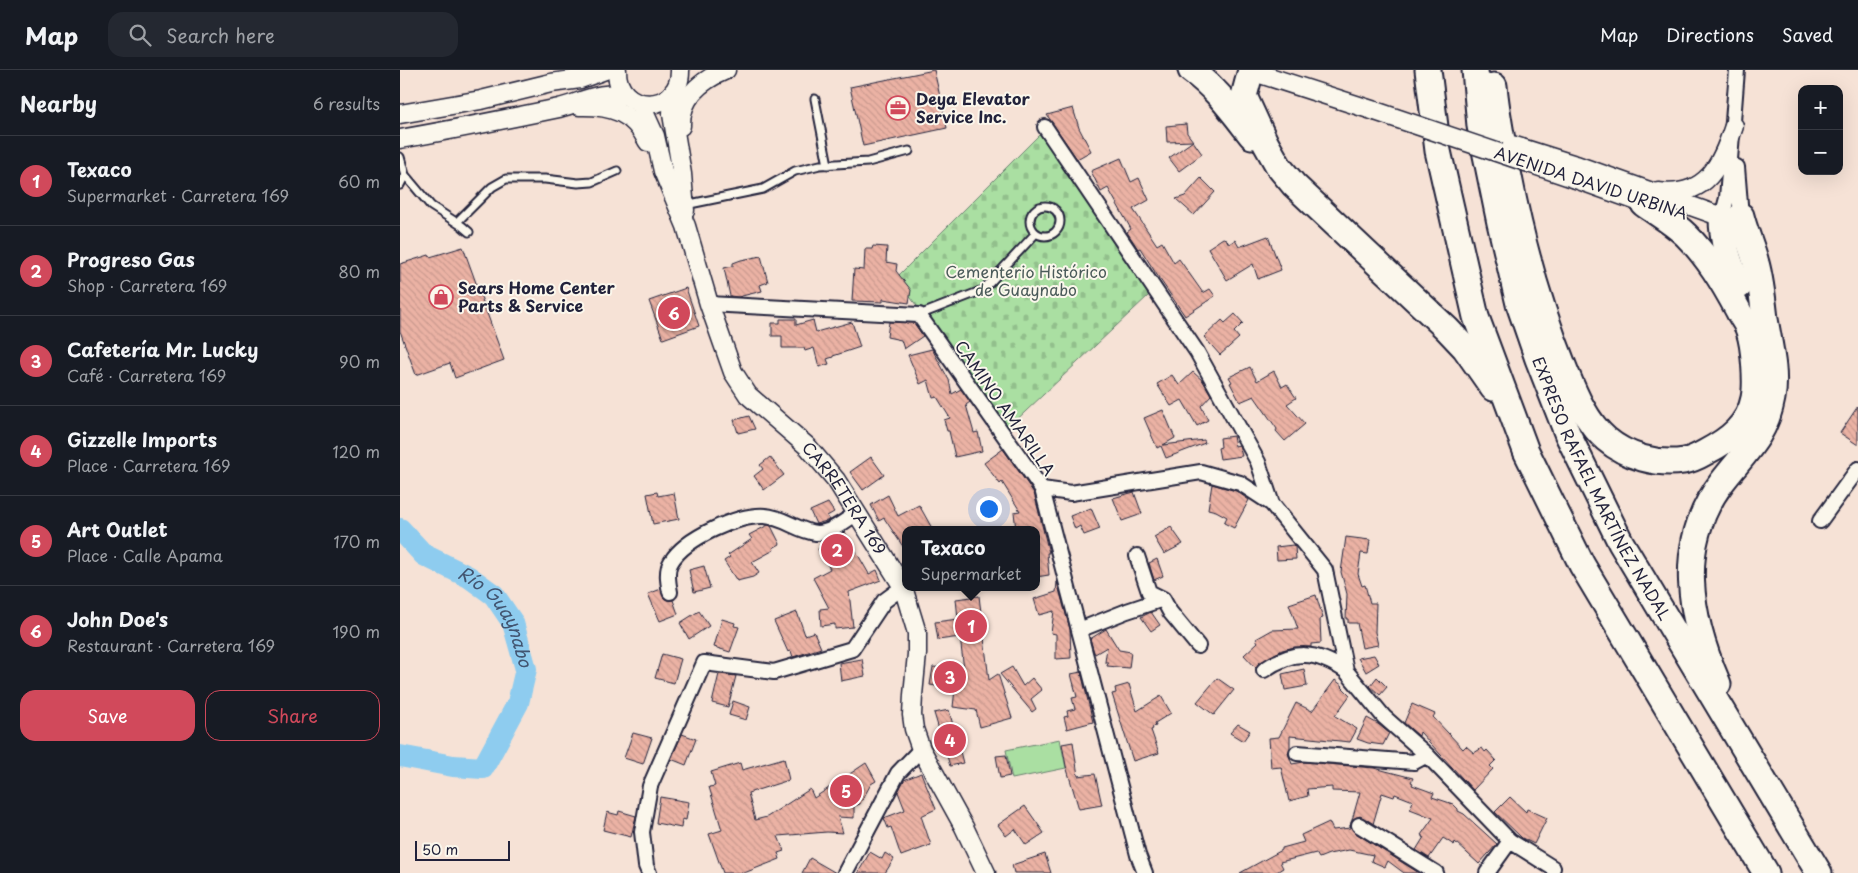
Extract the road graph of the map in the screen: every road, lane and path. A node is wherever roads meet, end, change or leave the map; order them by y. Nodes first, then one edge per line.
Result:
1 (581, 70) edge
2 (605, 70) edge
3 (617, 70) edge
4 (704, 70) edge
5 (726, 70) edge
6 (1191, 70) edge
7 (1250, 70) edge
8 (1282, 70) edge
9 (1428, 70) edge
10 (1475, 70) edge
11 (1492, 70) edge
12 (1737, 70) edge
13 (677, 82) edge
14 (551, 83) junction
15 (634, 99) junction
16 (815, 99) dead end
17 (1375, 105) junction
18 (562, 107) junction
19 (400, 114) edge
20 (1734, 126) junction
21 (1045, 128) dead end
22 (400, 139) edge
23 (909, 151) dead end
24 (400, 157) edge
25 (828, 165) junction
26 (1279, 167) junction
27 (617, 171) dead end
28 (663, 171) junction
29 (682, 174) junction
30 (405, 175) junction
31 (400, 185) edge
32 (1646, 197) junction
33 (684, 205) junction
34 (1732, 216) junction
35 (456, 222) junction
36 (686, 226) junction
37 (469, 232) dead end
38 (1036, 233) junction
39 (709, 304) junction
40 (919, 315) junction
41 (1757, 326) junction
42 (1518, 429) junction
43 (1858, 469) edge
44 (1042, 489) junction
45 (1272, 504) junction
46 (857, 513) junction
47 (1820, 521) dead end
48 (1137, 556) dead end
49 (902, 583) edge
50 (902, 588) edge
51 (905, 591) edge
52 (670, 592) dead end
53 (1163, 598) junction
54 (1079, 630) junction
55 (1198, 646) dead end
56 (1264, 670) dead end
57 (1346, 671) junction
58 (921, 750) junction
59 (1297, 753) dead end
60 (1427, 754) junction
61 (1750, 759) junction
62 (1359, 825) dead end
63 (1510, 841) junction
64 (1553, 868) dead end
65 (649, 873) edge
66 (845, 873) edge
67 (986, 873) edge
68 (1145, 873) edge
69 (1436, 873) edge
70 (1487, 873) edge
71 (1766, 873) edge
72 (1819, 873) edge

1 - 14 street
2 - 14 street
3 - 15 street, CARRETERA 169
4 - 13 street
5 - 29 street
6 - 26 highway
7 - 17 street, AVENIDA DAVID URBINA
7 - 26 highway
8 - 17 street, AVENIDA DAVID URBINA
9 - 42 highway
10 - 61 highway, EXPRESO RAFAEL MARTÍNEZ NADAL
11 - 41 highway
12 - 20 street
13 - 15 street
13 - 29 street, CARRETERA 169
14 - 19 street
15 - 18 street
15 - 28 street, CARRETERA 169
16 - 25 lane
17 - 32 street, AVENIDA DAVID URBINA, bridge
18 - 22 street
18 - 28 street
20 - 32 street
20 - 34 street
20 - 34 street
21 - 45 street
23 - 25 lane
24 - 30 lane
25 - 33 lane
26 - 42 highway
27 - 35 lane
28 - 36 street, CARRETERA 169
29 - 33 street, CARRETERA 169
30 - 31 lane
30 - 35 lane
32 - 34 street, AVENIDA DAVID URBINA
32 - 41 highway
33 - 36 street, CARRETERA 169
34 - 41 highway
35 - 37 lane
36 - 39 street, CARRETERA 169
38 - 38 lane
38 - 40 lane
39 - 40 street
39 - 46 street, CARRETERA 169
40 - 44 street, CAMINO AMARILLA
41 - 61 highway
42 - 71 highway
43 - 47 street
44 - 45 street
44 - 54 street, CAMINO AMARILLA
45 - 57 street
46 - 49 street, CARRETERA 169
46 - 52 street
48 - 53 street
50 - 65 street
51 - 58 street, CARRETERA 169
53 - 54 street
53 - 55 street
54 - 68 street, CAMINO AMARILLA
56 - 57 street
57 - 60 street
58 - 66 street
58 - 67 street, CARRETERA 169
59 - 60 street
60 - 63 street
61 - 72 highway, EXPRESO RAFAEL MARTÍNEZ NADAL
62 - 69 street
63 - 64 street
63 - 70 street

